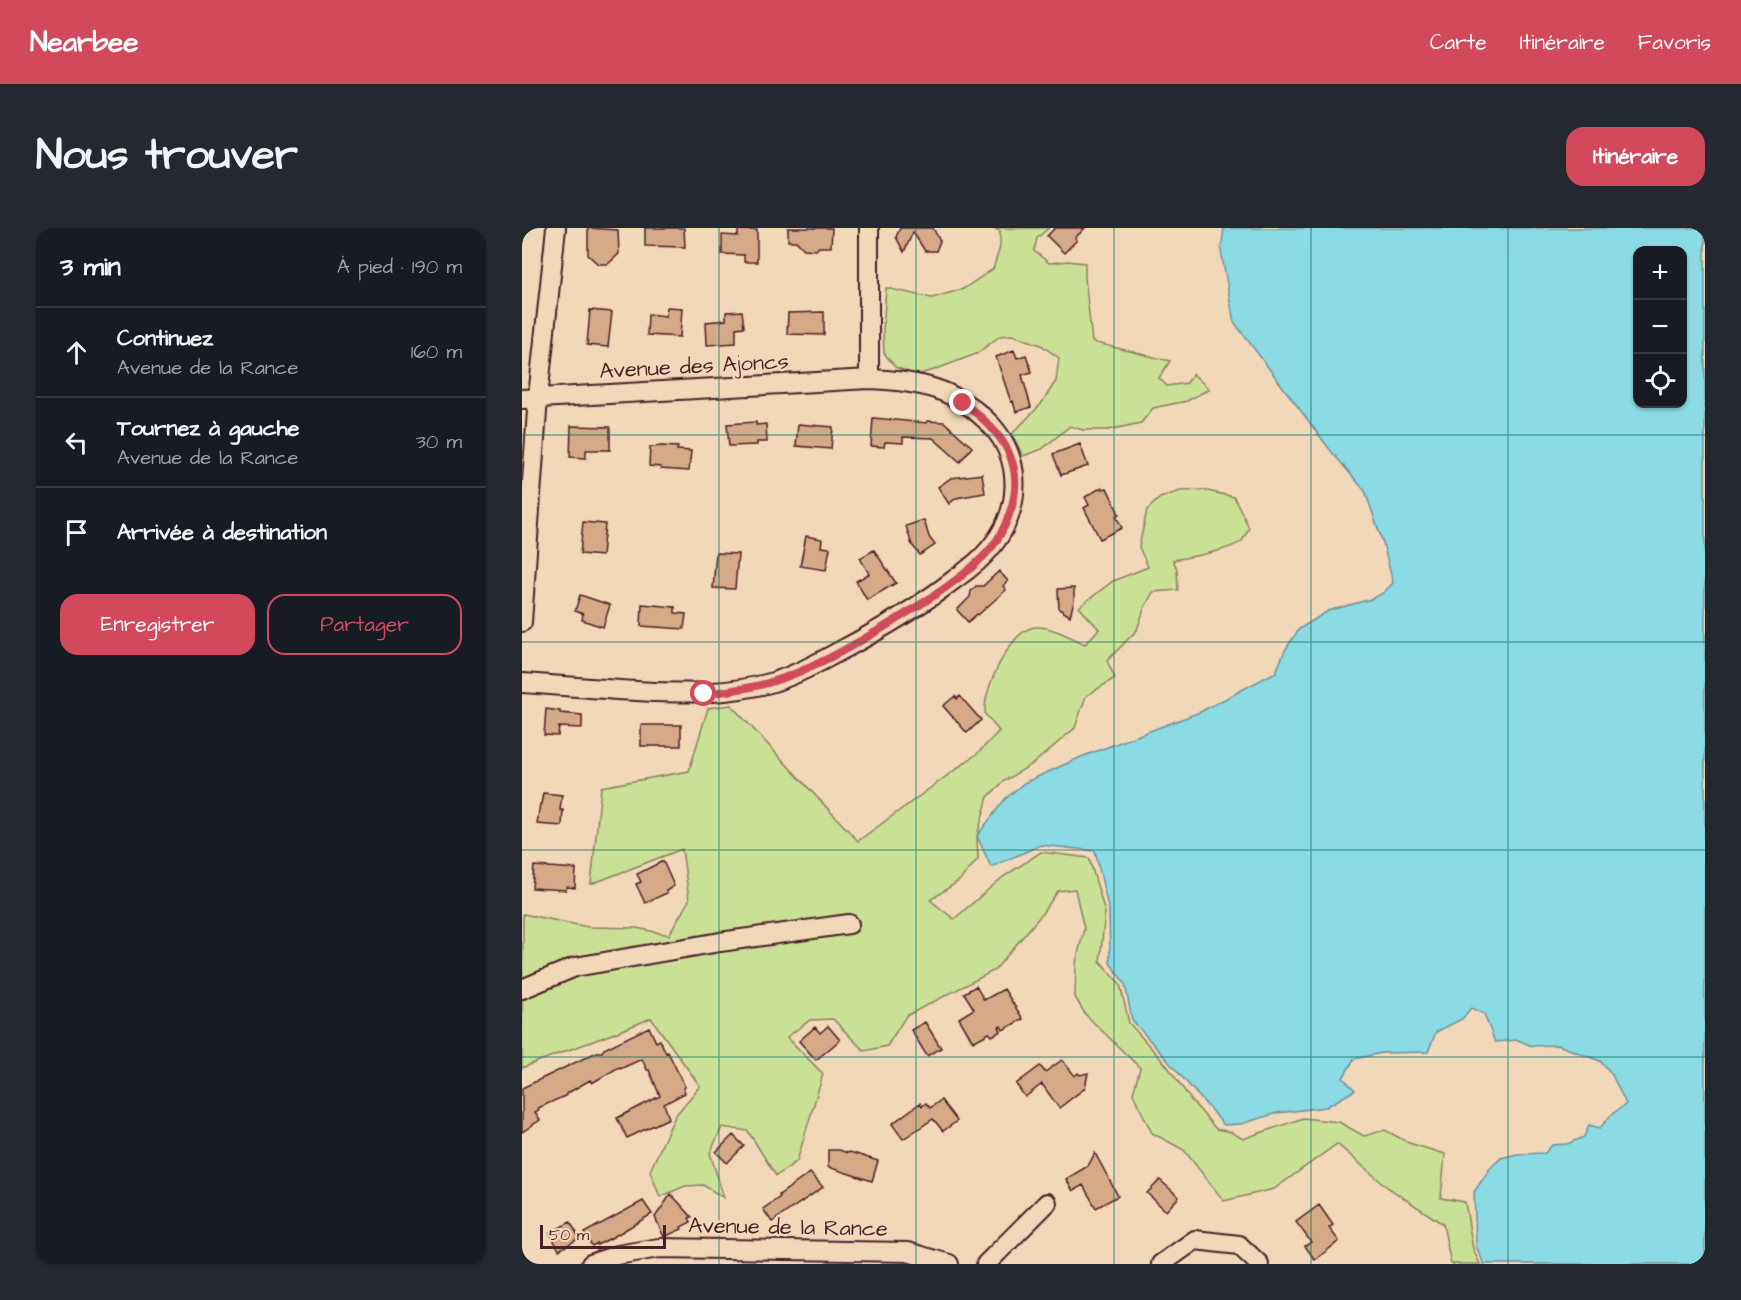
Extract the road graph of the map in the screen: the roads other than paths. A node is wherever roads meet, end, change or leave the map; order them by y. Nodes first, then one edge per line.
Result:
1 (556, 228) edge
2 (869, 228) edge
3 (869, 379) junction
4 (530, 398) edge
5 (522, 622) edge
6 (522, 683) edge
7 (849, 924) dead end
8 (522, 989) edge
9 (1047, 1203) dead end
10 (742, 1257) edge
11 (591, 1264) edge
12 (949, 1264) edge
13 (986, 1264) edge
14 (1161, 1264) edge
15 (1259, 1264) edge

1 - 4 street
2 - 3 street
3 - 4 street, Avenue des Ajoncs
3 - 6 street
4 - 5 street
7 - 8 street
9 - 13 street
10 - 11 street, Avenue de la Rance
10 - 12 street, Avenue de la Rance
14 - 15 street

